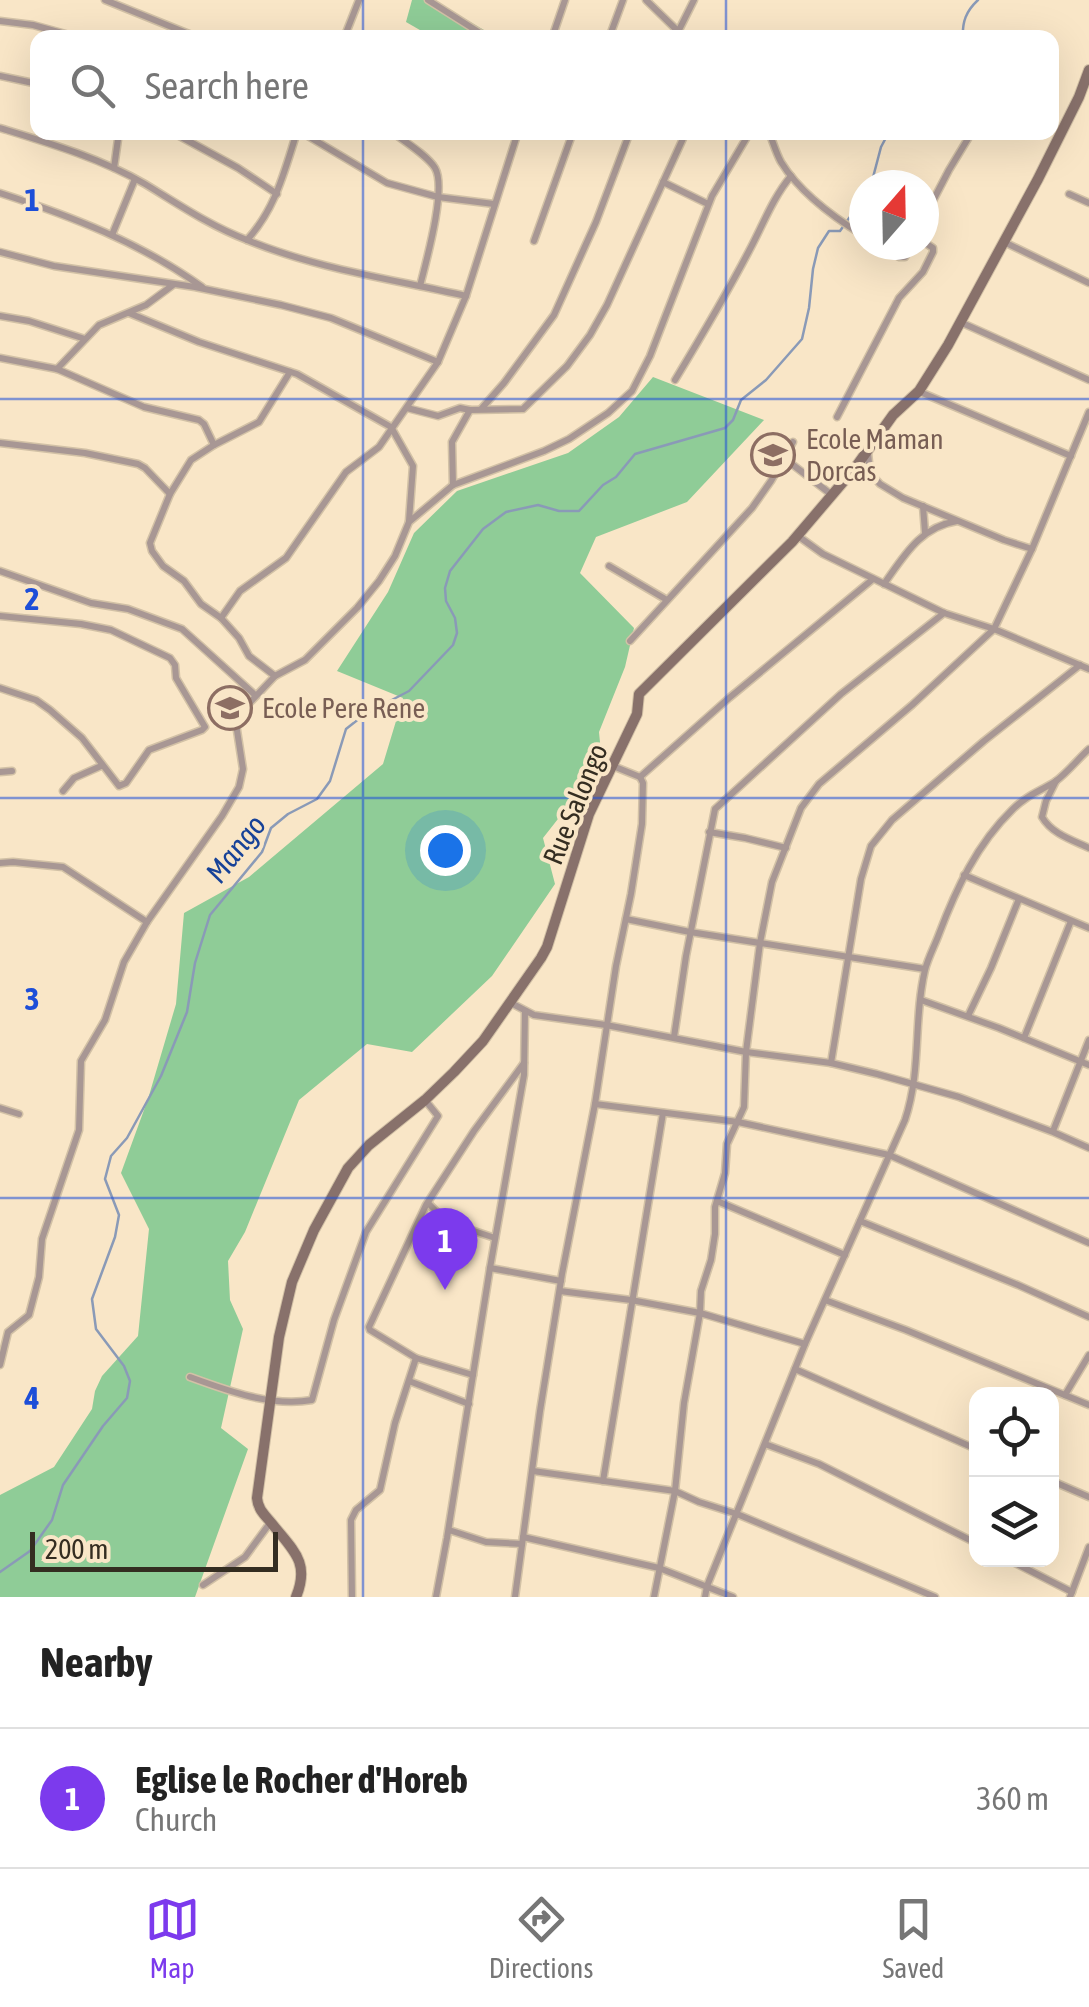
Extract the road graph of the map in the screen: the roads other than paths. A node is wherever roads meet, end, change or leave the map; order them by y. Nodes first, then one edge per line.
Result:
1 (105, 0) edge
2 (360, 0) edge
3 (428, 0) edge
4 (565, 0) edge
5 (623, 0) edge
6 (646, 0) edge
7 (694, 0) edge
8 (0, 21) edge
9 (51, 30) edge
10 (179, 30) edge
11 (347, 30) edge
12 (475, 30) edge
13 (555, 30) edge
14 (612, 30) edge
15 (673, 30) edge
16 (679, 30) edge
17 (1089, 70) edge
18 (0, 76) edge
19 (30, 82) edge
20 (1084, 100) edge
21 (0, 128) edge
22 (30, 138) edge
23 (37, 140) edge
24 (118, 140) edge
25 (187, 140) edge
26 (296, 140) edge
27 (312, 140) edge
28 (401, 140) edge
29 (515, 140) edge
30 (570, 140) edge
31 (627, 140) edge
32 (682, 140) edge
33 (745, 140) edge
34 (772, 140) edge
35 (967, 140) edge
36 (114, 168) junction
37 (791, 176) junction
38 (135, 179) junction
39 (664, 182) junction
40 (939, 189) edge
41 (0, 193) edge
42 (277, 194) junction
43 (1068, 194) dead end
44 (438, 197) junction
45 (1089, 203) edge
46 (494, 204) junction
47 (708, 204) junction
48 (849, 228) edge
49 (112, 235) junction
50 (247, 240) junction
51 (534, 241) dead end
52 (1004, 242) junction
53 (0, 252) edge
54 (929, 260) edge
55 (1089, 282) edge
56 (174, 284) junction
57 (420, 286) junction
58 (205, 289) junction
59 (466, 296) junction
60 (129, 313) junction
61 (0, 316) edge
62 (959, 321) junction
63 (85, 339) junction
64 (0, 358) edge
65 (438, 362) junction
66 (57, 370) junction
67 (290, 372) junction
68 (675, 380) dead end
69 (1089, 380) edge
70 (919, 392) junction
71 (406, 408) junction
72 (482, 408) junction
73 (470, 410) junction
74 (1089, 412) edge
75 (837, 417) dead end
76 (391, 427) junction
77 (0, 442) edge
78 (793, 442) dead end
79 (214, 445) junction
80 (868, 452) junction
81 (1071, 456) junction
82 (784, 458) junction
83 (453, 485) junction
84 (170, 494) junction
85 (832, 494) junction
86 (923, 506) junction
87 (958, 521) junction
88 (409, 522) junction
89 (924, 533) junction
90 (798, 536) junction
91 (1032, 548) junction
92 (608, 566) dead end
93 (0, 571) edge
94 (873, 580) junction
95 (884, 584) junction
96 (668, 600) junction
97 (944, 612) junction
98 (0, 616) edge
99 (220, 618) junction
100 (994, 629) junction
101 (630, 641) dead end
102 (1080, 665) junction
103 (1089, 669) edge
104 (275, 676) junction
105 (3, 689) edge
106 (254, 695) junction
107 (0, 701) edge
108 (1089, 749) edge
109 (102, 766) junction
110 (613, 766) junction
111 (12, 771) dead end
112 (0, 772) edge
113 (640, 777) junction
114 (1057, 780) junction
115 (64, 791) dead end
116 (709, 832) junction
117 (786, 848) junction
118 (1089, 848) edge
119 (0, 863) edge
120 (964, 875) junction
121 (1019, 898) junction
122 (626, 919) junction
123 (1072, 920) junction
124 (147, 922) junction
125 (1089, 928) edge
126 (690, 932) junction
127 (760, 943) junction
128 (848, 956) junction
129 (925, 970) junction
130 (922, 1000) junction
131 (511, 1002) junction
132 (524, 1010) junction
133 (968, 1016) junction
134 (606, 1025) junction
135 (674, 1037) junction
136 (1024, 1038) junction
137 (1089, 1040) edge
138 (746, 1052) junction
139 (1079, 1061) junction
140 (524, 1062) junction
141 (832, 1063) junction
142 (1089, 1065) edge
143 (914, 1085) junction
144 (425, 1100) junction
145 (595, 1104) junction
146 (0, 1108) edge
147 (662, 1113) junction
148 (19, 1114) dead end
149 (738, 1122) junction
150 (1053, 1132) junction
151 (1089, 1148) edge
152 (889, 1155) junction
153 (717, 1201) junction
154 (428, 1203) junction
155 (860, 1221) junction
156 (496, 1238) junction
157 (1089, 1243) edge
158 (845, 1255) junction
159 (490, 1268) junction
160 (561, 1281) junction
161 (560, 1291) junction
162 (632, 1300) junction
163 (825, 1300) junction
164 (700, 1313) junction
165 (1089, 1317) edge
166 (805, 1344) junction
167 (1089, 1355) edge
168 (416, 1358) junction
169 (0, 1365) edge
170 (796, 1370) junction
171 (473, 1375) junction
172 (190, 1377) dead end
173 (408, 1380) junction
174 (1065, 1395) junction
175 (270, 1400) junction
176 (469, 1404) junction
177 (1089, 1405) edge
178 (765, 1444) junction
179 (969, 1445) edge
180 (532, 1470) junction
181 (604, 1480) junction
182 (1059, 1484) edge
183 (675, 1491) junction
184 (1089, 1497) edge
185 (737, 1514) junction
186 (271, 1522) junction
187 (448, 1530) junction
188 (969, 1539) edge
189 (522, 1541) junction
190 (1089, 1548) edge
191 (1021, 1567) edge
192 (659, 1568) junction
193 (203, 1585) dead end
194 (707, 1586) junction
195 (1072, 1594) edge
196 (296, 1597) edge
197 (352, 1597) edge
198 (436, 1597) edge
199 (515, 1597) edge
200 (654, 1597) edge
201 (705, 1597) edge
202 (733, 1597) edge
203 (935, 1597) edge

1 - 10 street
2 - 11 street
3 - 12 street
4 - 13 street
5 - 14 street
6 - 15 street
7 - 16 street
8 - 9 street
17 - 20 street, Rue Salongo
18 - 19 street
20 - 52 street, Rue Salongo
21 - 22 street
23 - 36 street
24 - 36 street
25 - 42 street
26 - 42 street
27 - 44 street
28 - 44 street
29 - 46 street
30 - 51 street
31 - 72 street
32 - 39 street
33 - 47 street
34 - 37 street
35 - 40 street
36 - 38 street
37 - 48 street
37 - 68 street
38 - 49 street
38 - 50 street
39 - 47 street
39 - 72 street
41 - 49 street
42 - 50 street
43 - 45 street
44 - 46 street
44 - 57 street
46 - 59 street
47 - 83 street
49 - 58 street
50 - 57 street
52 - 55 street
52 - 62 street, Rue Salongo
53 - 56 street
54 - 75 street
56 - 58 street
56 - 60 street
57 - 59 street
58 - 65 street
59 - 65 street
60 - 63 street
60 - 67 street
61 - 63 street
62 - 69 street
62 - 70 street, Rue Salongo
63 - 66 street
64 - 66 street
65 - 71 street
66 - 79 street
67 - 76 street
67 - 79 street
70 - 80 street, Rue Salongo
70 - 81 street
71 - 73 street
71 - 76 street
72 - 73 street
73 - 83 street
74 - 81 street
76 - 88 street
76 - 99 street
77 - 84 street
78 - 82 street
79 - 84 street
80 - 85 street, Rue Salongo
80 - 86 street
81 - 91 street
82 - 85 street
82 - 96 street
83 - 88 street
84 - 99 street
85 - 90 street, Rue Salongo
86 - 87 street
86 - 89 street
87 - 89 street
87 - 91 street
88 - 104 street
89 - 95 street
90 - 94 street
90 - 110 street, Rue Salongo
91 - 100 street
92 - 96 street
93 - 106 street
94 - 95 street
94 - 113 street
95 - 97 street
96 - 101 street
97 - 100 street
97 - 116 street
98 - 109 street
99 - 104 street
100 - 102 street
100 - 117 street
102 - 103 street
102 - 128 street
104 - 106 street
105 - 107 street
105 - 109 street
106 - 124 street
108 - 114 street
109 - 115 street
110 - 113 street
110 - 131 street, Rue Salongo
111 - 112 street
113 - 122 street
114 - 118 street
114 - 120 street
116 - 117 street
116 - 126 street
117 - 127 street
119 - 124 street
120 - 121 street
120 - 129 street
121 - 123 street
121 - 133 street
122 - 126 street
122 - 134 street
123 - 125 street
123 - 136 street
124 - 169 street
126 - 127 street
126 - 135 street
127 - 128 street
127 - 138 street
128 - 129 street
128 - 141 street
129 - 130 street
130 - 133 street
130 - 143 street
131 - 132 street
131 - 144 street, Rue Salongo
132 - 134 street
132 - 140 street
133 - 136 street
134 - 135 street
134 - 145 street
135 - 138 street
136 - 139 street
137 - 139 street
138 - 141 street
138 - 149 street
139 - 142 street
139 - 150 street
140 - 154 street
140 - 156 street
141 - 143 street
143 - 150 street
143 - 152 street
144 - 175 street, Rue Salongo
144 - 175 street
145 - 147 street
145 - 160 street
146 - 148 street
147 - 149 street
147 - 162 street
149 - 152 street
149 - 153 street
150 - 151 street
152 - 155 street
152 - 157 street
153 - 158 street
153 - 164 street
154 - 156 street
154 - 168 street
155 - 158 street
155 - 165 street
156 - 159 street
158 - 163 street
159 - 160 street
159 - 171 street
160 - 161 street
161 - 162 street
161 - 180 street
162 - 164 street
162 - 181 street
163 - 166 street
163 - 174 street
164 - 166 street
164 - 183 street
166 - 170 street
167 - 174 street
168 - 171 street
168 - 173 street
170 - 178 street
170 - 179 street
171 - 176 street
172 - 175 street
173 - 176 street
173 - 197 street
174 - 177 street
175 - 186 street, Rue Salongo
176 - 187 street
178 - 185 street
178 - 188 street
180 - 181 street
180 - 189 street
181 - 183 street
182 - 184 street
183 - 185 street
183 - 192 street
185 - 194 street
185 - 203 street
186 - 193 street
186 - 196 street, Rue Salongo
187 - 189 street
187 - 198 street
189 - 192 street
189 - 199 street
190 - 195 street
191 - 195 street
192 - 194 street
192 - 200 street
194 - 201 street
194 - 202 street

